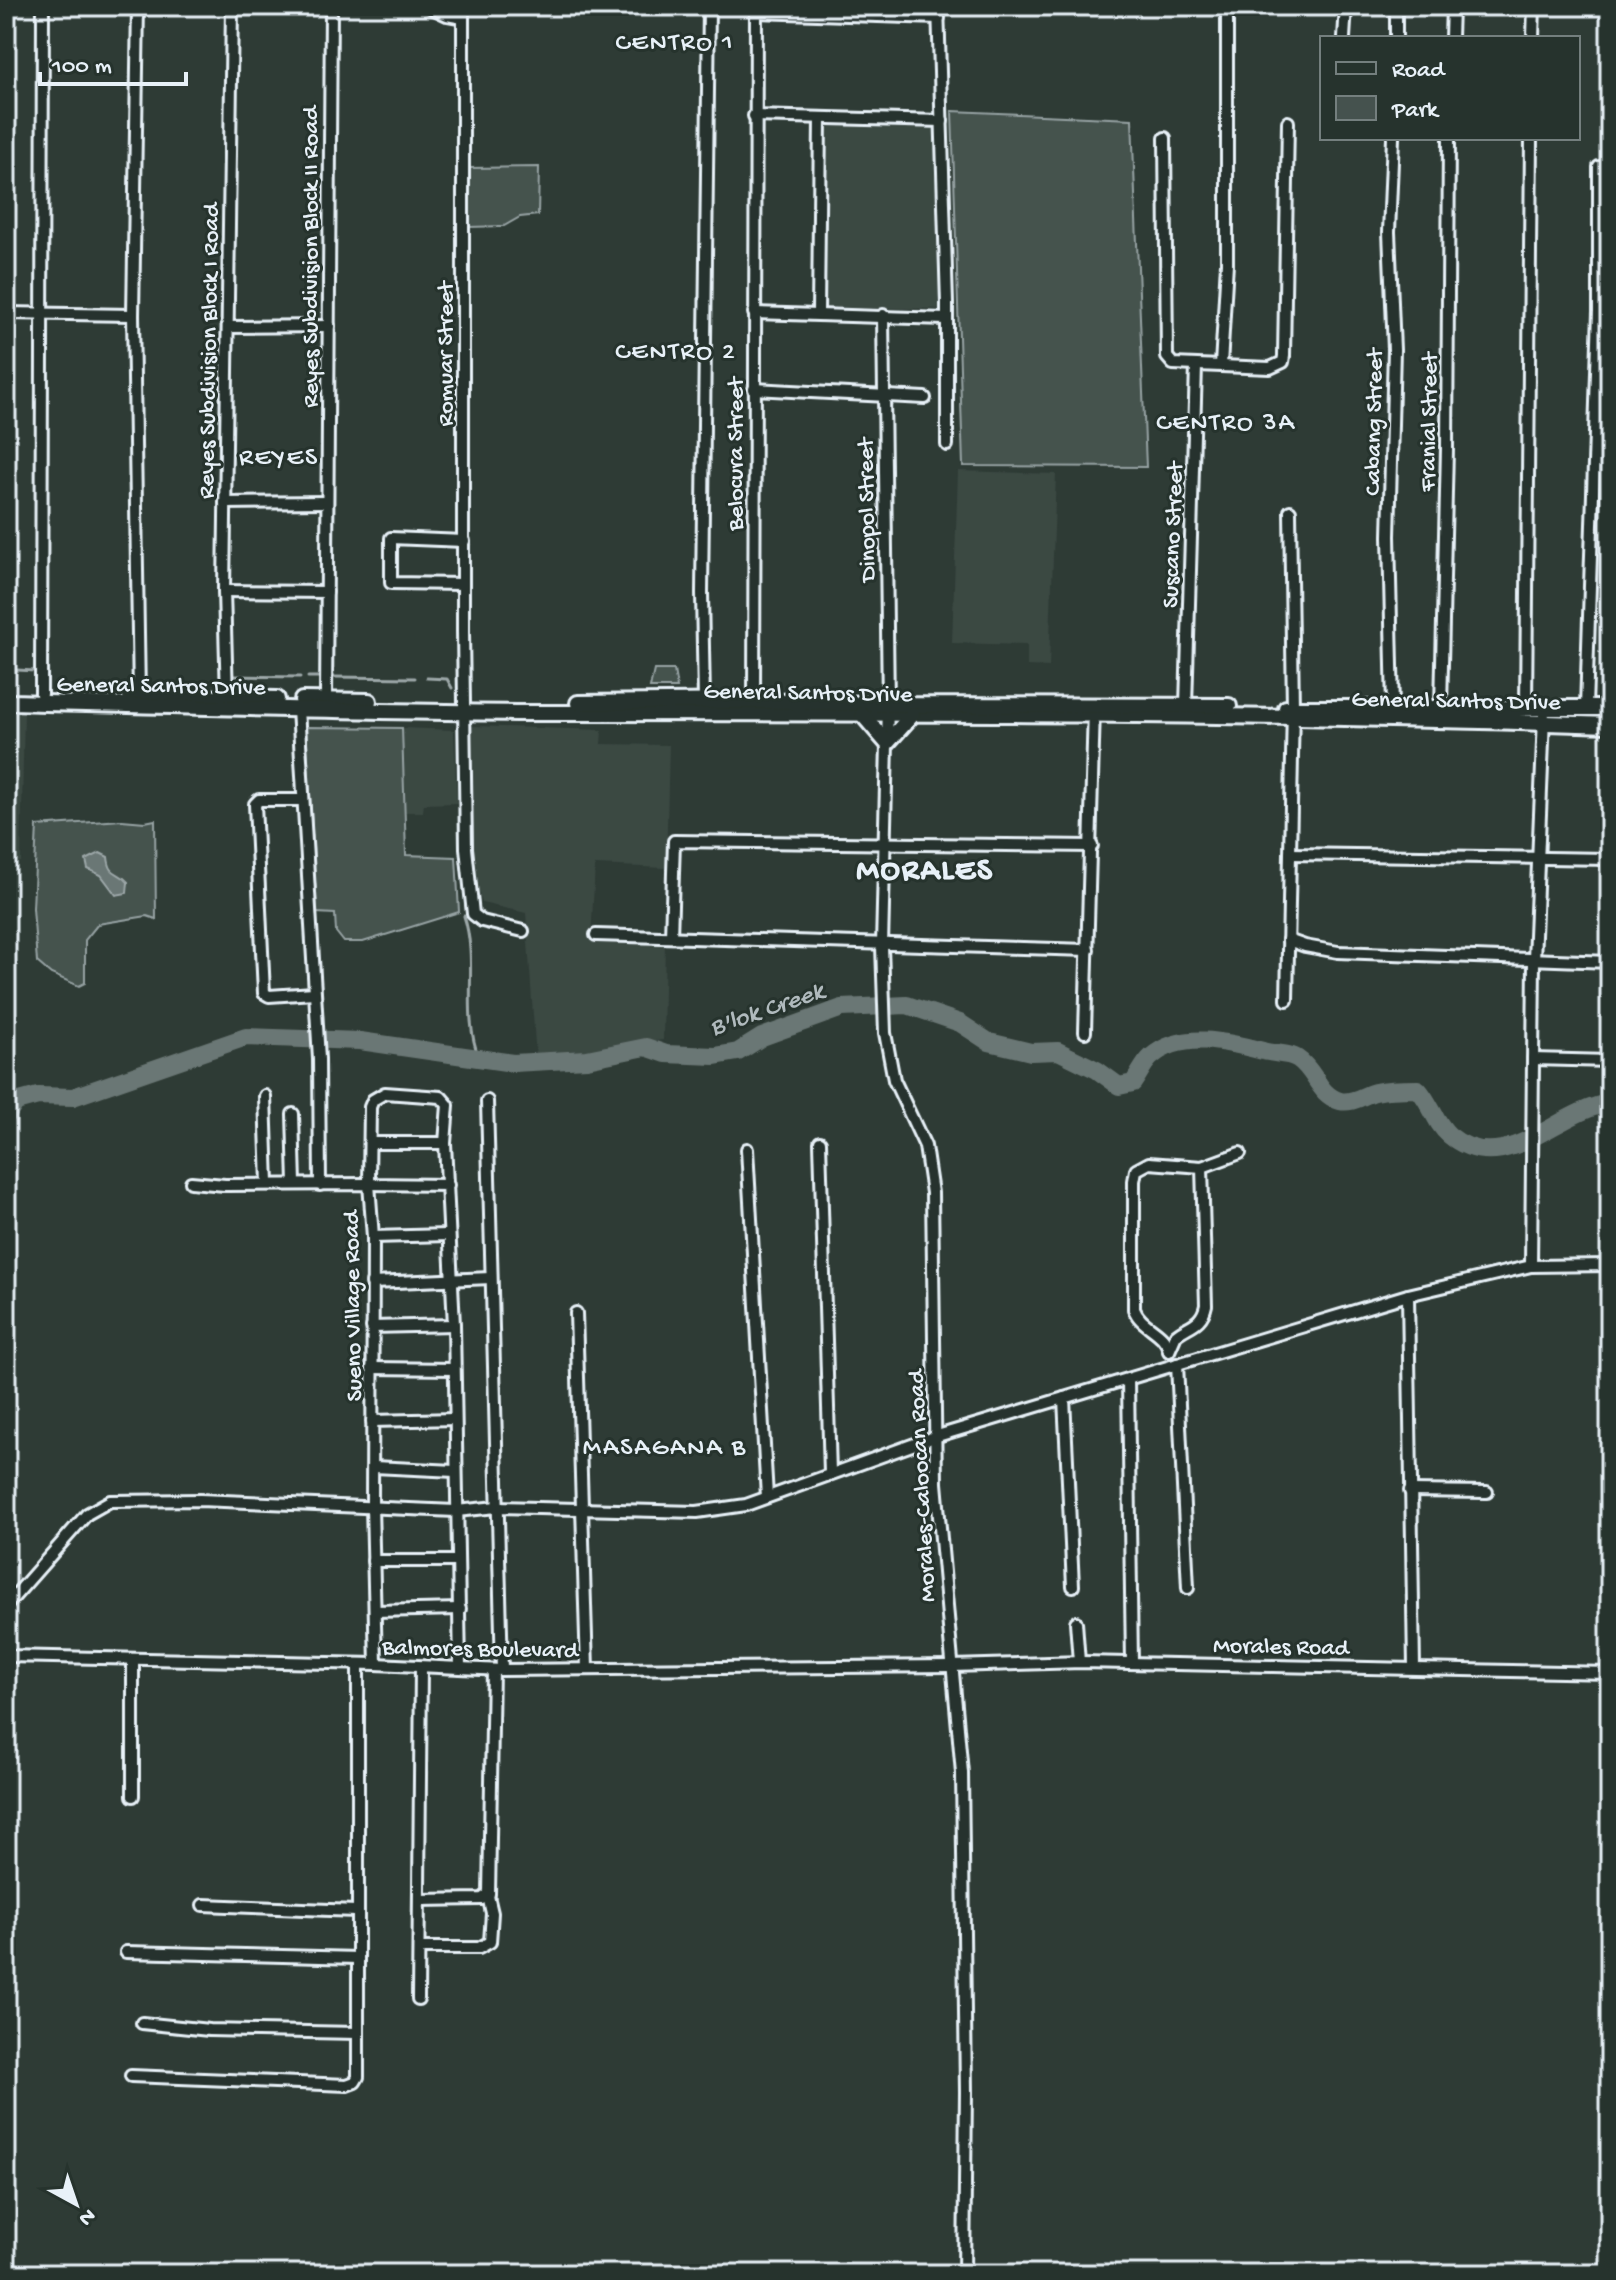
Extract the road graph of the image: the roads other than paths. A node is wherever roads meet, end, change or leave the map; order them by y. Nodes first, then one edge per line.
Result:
1 (43, 6) edge
2 (138, 6) edge
3 (232, 6) edge
4 (331, 6) edge
5 (428, 6) edge
6 (463, 6) edge
7 (709, 6) edge
8 (938, 6) edge
9 (1227, 6) edge
10 (1346, 6) edge
11 (1396, 6) edge
12 (1452, 6) edge
13 (1534, 6) edge
14 (756, 9) edge
15 (463, 18) junction
16 (939, 18) junction
17 (1344, 36) edge
18 (1396, 36) edge
19 (1451, 36) edge
20 (1533, 36) edge
21 (754, 116) junction
22 (820, 118) junction
23 (942, 121) junction
24 (1288, 122) dead end
25 (1165, 138) dead end
26 (1393, 140) edge
27 (1449, 140) edge
28 (1531, 140) edge
29 (1599, 167) dead end
30 (6, 313) edge
31 (754, 313) junction
32 (41, 314) junction
33 (818, 314) junction
34 (133, 315) junction
35 (883, 315) junction
36 (946, 319) junction
37 (329, 326) junction
38 (228, 327) junction
39 (1221, 365) junction
40 (1196, 366) junction
41 (754, 389) junction
42 (882, 395) junction
43 (925, 398) dead end
44 (947, 445) dead end
45 (327, 502) junction
46 (225, 503) junction
47 (1290, 511) dead end
48 (464, 541) junction
49 (463, 584) junction
50 (224, 591) junction
51 (327, 592) junction
52 (6, 693) edge
53 (41, 694) junction
54 (139, 696) junction
55 (227, 697) junction
56 (326, 700) junction
57 (704, 701) junction
58 (6, 702) edge
59 (465, 706) junction
60 (754, 706) junction
61 (1186, 706) junction
62 (1441, 707) junction
63 (1526, 707) junction
64 (1544, 707) junction
65 (1393, 708) junction
66 (1586, 708) junction
67 (1610, 708) edge
68 (298, 709) junction
69 (888, 709) junction
70 (1094, 711) junction
71 (1293, 712) junction
72 (862, 714) junction
73 (913, 714) junction
74 (1543, 723) junction
75 (1610, 725) edge
76 (887, 743) junction
77 (303, 800) junction
78 (883, 844) junction
79 (1092, 846) junction
80 (1290, 854) junction
81 (1538, 859) junction
82 (1610, 859) edge
83 (523, 931) dead end
84 (596, 935) dead end
85 (671, 937) junction
86 (1288, 940) junction
87 (882, 946) junction
88 (1088, 950) junction
89 (1534, 960) junction
90 (1610, 962) edge
91 (314, 993) junction
92 (1287, 1000) dead end
93 (1085, 1032) dead end
94 (1533, 1059) junction
95 (1610, 1061) edge
96 (265, 1096) dead end
97 (487, 1101) dead end
98 (293, 1114) dead end
99 (820, 1142) dead end
100 (370, 1143) junction
101 (445, 1143) junction
102 (747, 1149) dead end
103 (1240, 1153) dead end
104 (1202, 1167) junction
105 (191, 1182) dead end
106 (268, 1184) junction
107 (295, 1184) junction
108 (369, 1184) junction
109 (320, 1185) junction
110 (448, 1185) junction
111 (448, 1235) junction
112 (373, 1237) junction
113 (1610, 1265) edge
114 (1531, 1266) junction
115 (491, 1278) junction
116 (451, 1280) junction
117 (372, 1283) junction
118 (1408, 1295) junction
119 (576, 1313) dead end
120 (454, 1325) junction
121 (372, 1327) junction
122 (1169, 1350) junction
123 (1173, 1366) junction
124 (372, 1368) junction
125 (454, 1369) junction
126 (1128, 1379) junction
127 (1064, 1398) junction
128 (455, 1419) junction
129 (372, 1421) junction
130 (934, 1437) junction
131 (374, 1467) junction
132 (455, 1471) junction
133 (830, 1473) junction
134 (1410, 1491) junction
135 (1487, 1492) dead end
136 (767, 1497) junction
137 (372, 1506) junction
138 (497, 1507) junction
139 (583, 1509) junction
140 (456, 1511) junction
141 (373, 1561) junction
142 (458, 1561) junction
143 (1073, 1586) dead end
144 (1188, 1588) dead end
145 (6, 1606) edge
146 (460, 1609) junction
147 (375, 1611) junction
148 (1076, 1622) dead end
149 (6, 1656) edge
150 (133, 1659) junction
151 (1079, 1662) junction
152 (1132, 1663) junction
153 (358, 1664) junction
154 (376, 1664) junction
155 (952, 1666) junction
156 (421, 1667) junction
157 (1414, 1667) junction
158 (460, 1668) junction
159 (587, 1669) junction
160 (498, 1670) junction
161 (1610, 1673) edge
162 (133, 1796) dead end
163 (488, 1896) junction
164 (419, 1900) junction
165 (203, 1905) dead end
166 (356, 1911) junction
167 (419, 1948) junction
168 (126, 1952) dead end
169 (358, 1958) junction
170 (418, 1999) dead end
171 (142, 2023) dead end
172 (358, 2033) junction
173 (131, 2076) dead end
174 (964, 2274) edge

1 - 32 street
2 - 34 street
3 - 38 street, Reyes Subdivision Block I Road
4 - 37 street, Reyes Subdivision Block II Road
5 - 15 street
6 - 15 street, Romuar Street
7 - 57 street
8 - 16 street
9 - 39 street
10 - 17 street
11 - 18 street
12 - 19 street
13 - 20 street
14 - 16 street
14 - 21 street, Belocura Street
15 - 48 street, Romuar Street
16 - 23 street
21 - 22 street
21 - 31 street, Belocura Street
22 - 23 street
22 - 33 street
23 - 36 street
24 - 39 street
25 - 40 street
26 - 65 street, Cabang Street
27 - 62 street, Franial Street
28 - 63 street
29 - 66 street
30 - 32 street
31 - 33 street
31 - 41 street, Belocura Street
32 - 34 street
32 - 53 street
33 - 35 street
34 - 54 street
35 - 36 street
35 - 42 street, Dinopol Street
36 - 44 street
37 - 38 street
37 - 45 street, Reyes Subdivision Block II Road
38 - 46 street, Reyes Subdivision Block I Road
39 - 40 street
40 - 61 street, Suscano Street
41 - 42 street
41 - 60 street, Belocura Street
42 - 43 street
42 - 69 street, Dinopol Street
45 - 46 street
45 - 51 street, Reyes Subdivision Block II Road
46 - 50 street, Reyes Subdivision Block I Road
47 - 71 street
48 - 49 street, Romuar Street
48 - 49 street
49 - 59 street, Romuar Street
50 - 51 street
50 - 55 street, Reyes Subdivision Block I Road
51 - 56 street, Reyes Subdivision Block II Road
52 - 53 highway, General Santos Drive
53 - 54 highway, General Santos Drive
54 - 55 highway, General Santos Drive
55 - 56 highway, General Santos Drive
56 - 59 highway, General Santos Drive
57 - 59 highway, General Santos Drive
57 - 60 highway, General Santos Drive
58 - 68 highway, General Santos Drive
59 - 60 highway, General Santos Drive
59 - 68 highway, General Santos Drive
59 - 83 street, Romuar Street
60 - 69 highway, General Santos Drive
60 - 72 highway, General Santos Drive
61 - 70 highway, General Santos Drive
61 - 71 highway, General Santos Drive
62 - 63 highway, General Santos Drive
62 - 65 highway, General Santos Drive
63 - 64 highway, General Santos Drive
64 - 66 highway, General Santos Drive
64 - 74 street
65 - 71 highway, General Santos Drive
66 - 67 highway, General Santos Drive
68 - 77 street, Sueno Village Road
69 - 70 highway, General Santos Drive
69 - 72 highway, General Santos Drive
69 - 73 highway, General Santos Drive
69 - 76 street, Morales-Caloocan Road
70 - 71 highway, General Santos Drive
70 - 73 highway, General Santos Drive
70 - 79 street
71 - 74 highway, General Santos Drive
71 - 80 street
72 - 76 highway
73 - 76 highway
74 - 75 highway, General Santos Drive
74 - 81 street
76 - 78 street, Morales-Caloocan Road
77 - 91 street, Sueno Village Road
77 - 91 street
78 - 79 street
78 - 85 street
78 - 87 street, Morales-Caloocan Road
79 - 88 street
80 - 81 street
80 - 86 street
81 - 82 street
81 - 89 street
84 - 85 street
85 - 87 street
86 - 89 street
86 - 92 street
87 - 88 street
87 - 130 street, Morales-Caloocan Road
88 - 93 street
89 - 90 street
89 - 94 street
91 - 109 street, Sueno Village Road
94 - 95 street
94 - 114 street
96 - 106 street
97 - 115 street
98 - 107 street
99 - 133 street
100 - 101 street
100 - 101 street
100 - 108 street
101 - 110 street
102 - 136 street
103 - 104 street
104 - 122 street
104 - 122 street
105 - 106 street
106 - 107 street
107 - 109 street
108 - 109 street, Sueno Village Road
108 - 110 street
108 - 112 street, Sueno Village Road
110 - 111 street
111 - 112 street
111 - 116 street
112 - 117 street, Sueno Village Road
113 - 114 street
114 - 118 street
115 - 116 street
115 - 138 street
116 - 117 street
116 - 120 street
117 - 121 street, Sueno Village Road
118 - 123 street
118 - 134 street
119 - 139 street
120 - 121 street
120 - 125 street
121 - 124 street, Sueno Village Road
122 - 123 street
123 - 126 street
123 - 144 street
124 - 125 street
124 - 129 street, Sueno Village Road
125 - 128 street
126 - 127 street
126 - 152 street
127 - 130 street
127 - 143 street
128 - 129 street
128 - 132 street
129 - 131 street, Sueno Village Road
130 - 133 street
130 - 155 street, Morales-Caloocan Road
131 - 132 street
131 - 137 street, Sueno Village Road
132 - 140 street
133 - 136 street
134 - 135 street
134 - 157 street
136 - 139 street
137 - 140 street
137 - 141 street, Sueno Village Road
137 - 145 street
138 - 139 street
138 - 140 street
138 - 160 street
139 - 159 street
140 - 142 street
141 - 142 street
141 - 147 street, Sueno Village Road
142 - 146 street
146 - 147 street
146 - 158 street
147 - 154 street, Sueno Village Road
148 - 151 street
149 - 150 street, Balmores Boulevard
150 - 153 street, Balmores Boulevard
150 - 162 street
151 - 152 street, Morales Road
151 - 155 street, Morales Road
152 - 157 street, Morales Road
153 - 154 street, Balmores Boulevard
153 - 166 street
154 - 156 street, Balmores Boulevard
155 - 159 street, Balmores Boulevard
155 - 174 street, Morales-Caloocan Road
156 - 158 street, Balmores Boulevard
156 - 164 street
157 - 161 street, Morales Road
158 - 160 street, Balmores Boulevard
159 - 160 street, Balmores Boulevard
160 - 163 street
163 - 164 street
163 - 167 street
164 - 167 street
165 - 166 street
166 - 169 street
167 - 170 street
168 - 169 street
169 - 172 street
171 - 172 street
172 - 173 street

